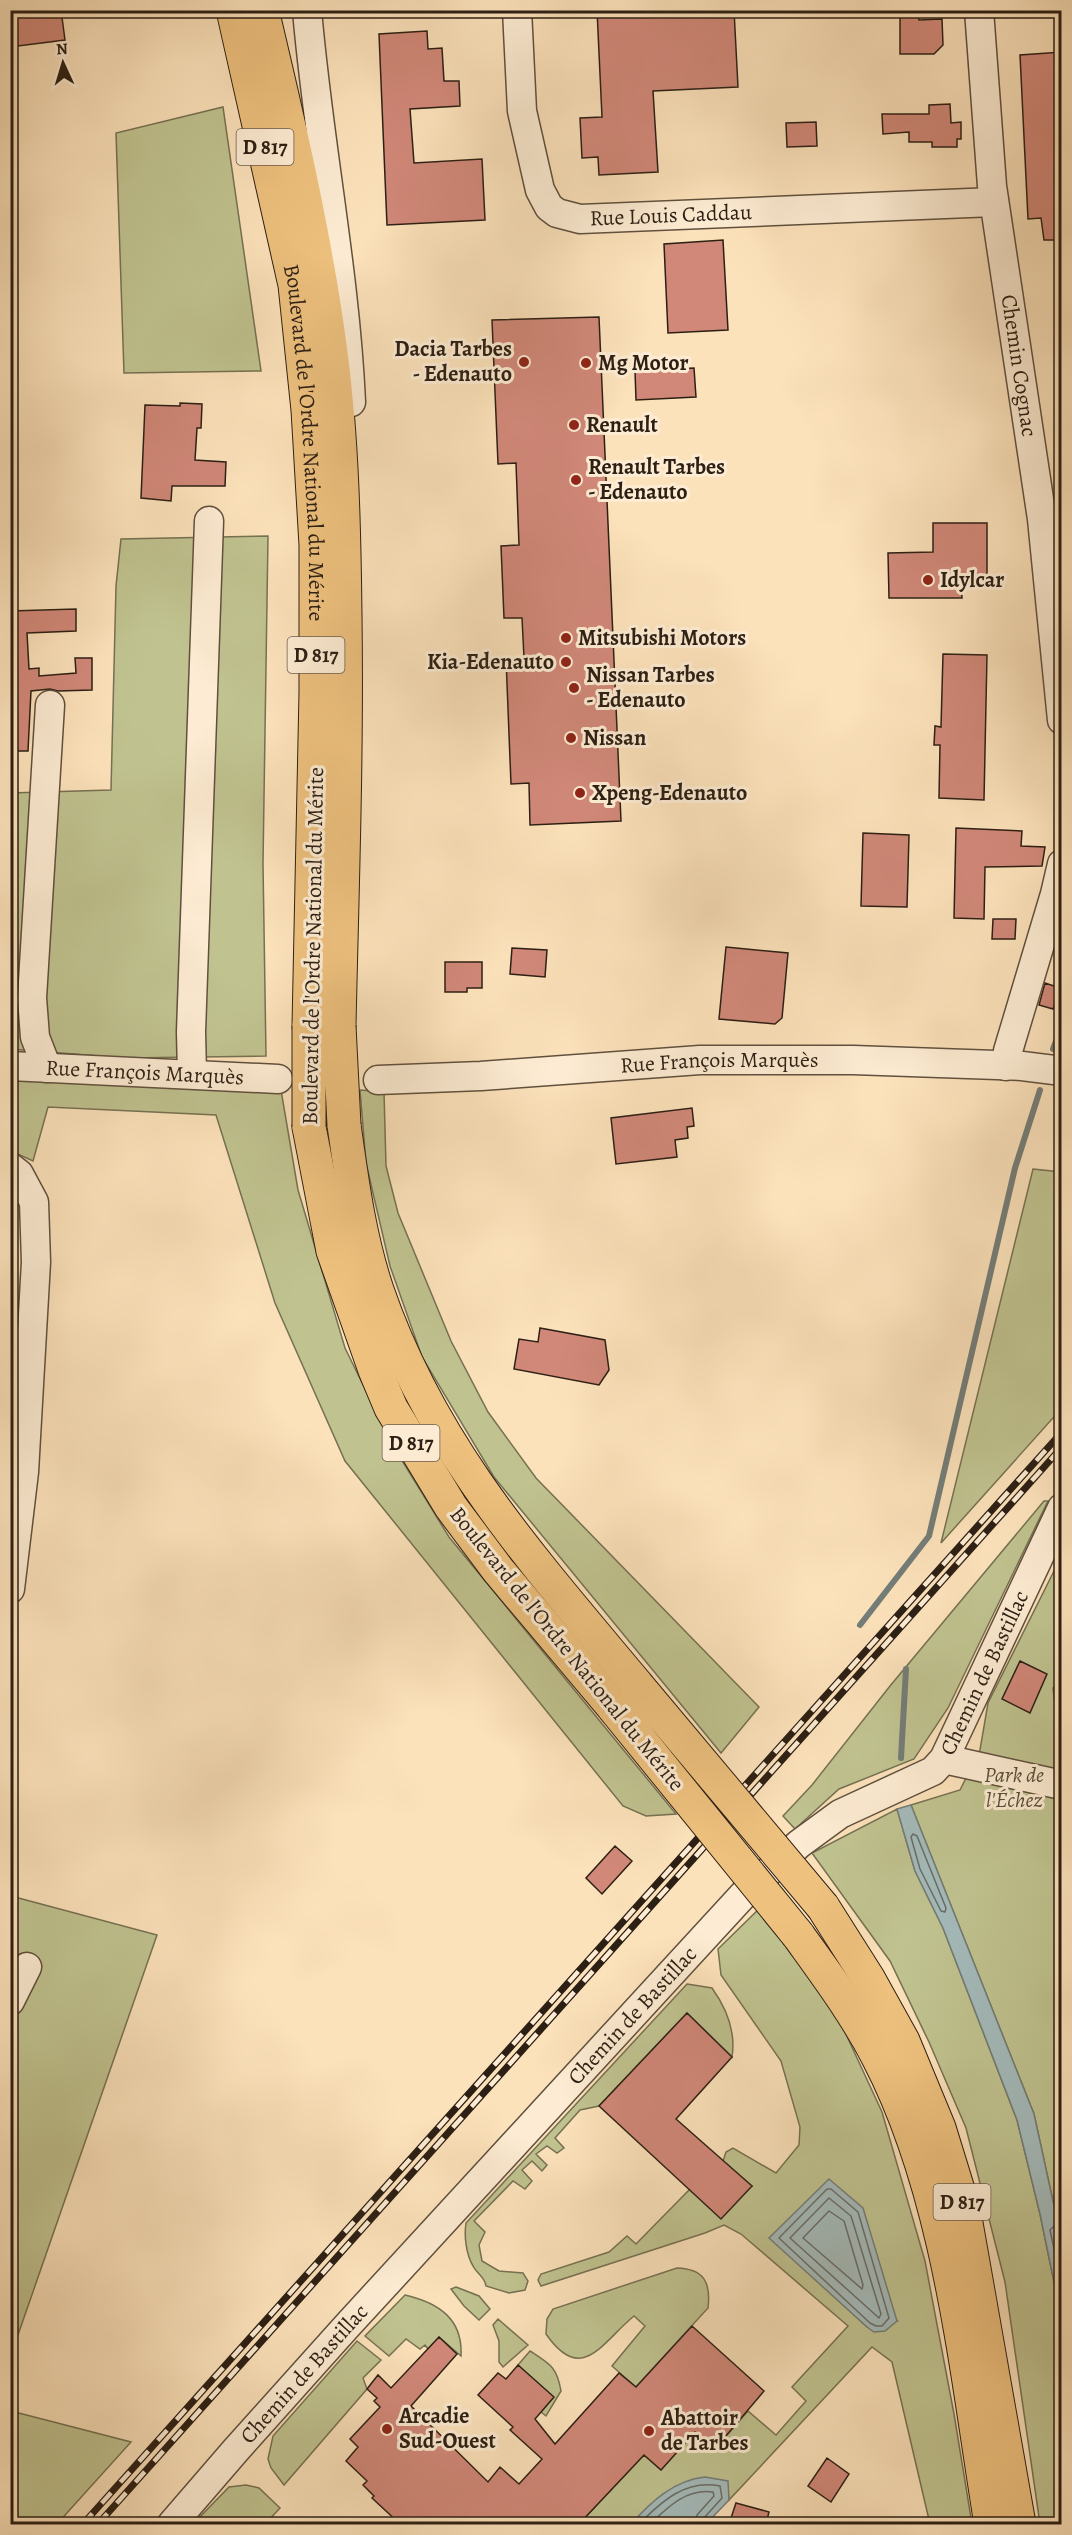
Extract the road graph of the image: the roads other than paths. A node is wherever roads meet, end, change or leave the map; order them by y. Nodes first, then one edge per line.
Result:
1 (233, 10) edge
2 (262, 10) edge
3 (307, 10) edge
4 (517, 10) edge
5 (979, 10) edge
6 (994, 202) junction
7 (209, 521) dead end
8 (345, 547) junction
9 (50, 705) dead end
10 (1062, 720) edge
11 (1062, 864) edge
12 (324, 1026) junction
13 (10, 1066) edge
14 (1006, 1066) junction
15 (47, 1068) junction
16 (1062, 1071) edge
17 (192, 1074) junction
18 (278, 1079) dead end
19 (378, 1080) dead end
20 (10, 1167) edge
21 (1062, 1508) edge
22 (10, 1589) edge
23 (944, 1759) junction
24 (1062, 1785) edge
25 (27, 1967) dead end
26 (10, 2001) edge
27 (172, 2524) edge
28 (991, 2524) edge
29 (1019, 2524) edge

1 - 12 main road, Boulevard de l'Ordre National du Mérite / D 817
2 - 8 main road, Boulevard de l'Ordre National du Mérite / D 817
3 - 8 street
4 - 6 street, Rue Louis Caddau
5 - 6 street, Chemin Cognac
6 - 10 street, Chemin Cognac
7 - 17 street
8 - 12 main road, Boulevard de l'Ordre National du Mérite / D 817
9 - 15 street
11 - 14 street
12 - 28 main road, Boulevard de l'Ordre National du Mérite / D 817, bridge
12 - 29 main road, Boulevard de l'Ordre National du Mérite / D 817, bridge
13 - 15 street, Rue François Marquès
14 - 16 street, Rue François Marquès
14 - 19 street, Rue François Marquès
15 - 17 street, Rue François Marquès
17 - 18 street, Rue François Marquès
20 - 22 street
21 - 23 street, Chemin de Bastillac
23 - 24 street
23 - 27 street, Chemin de Bastillac
25 - 26 street

